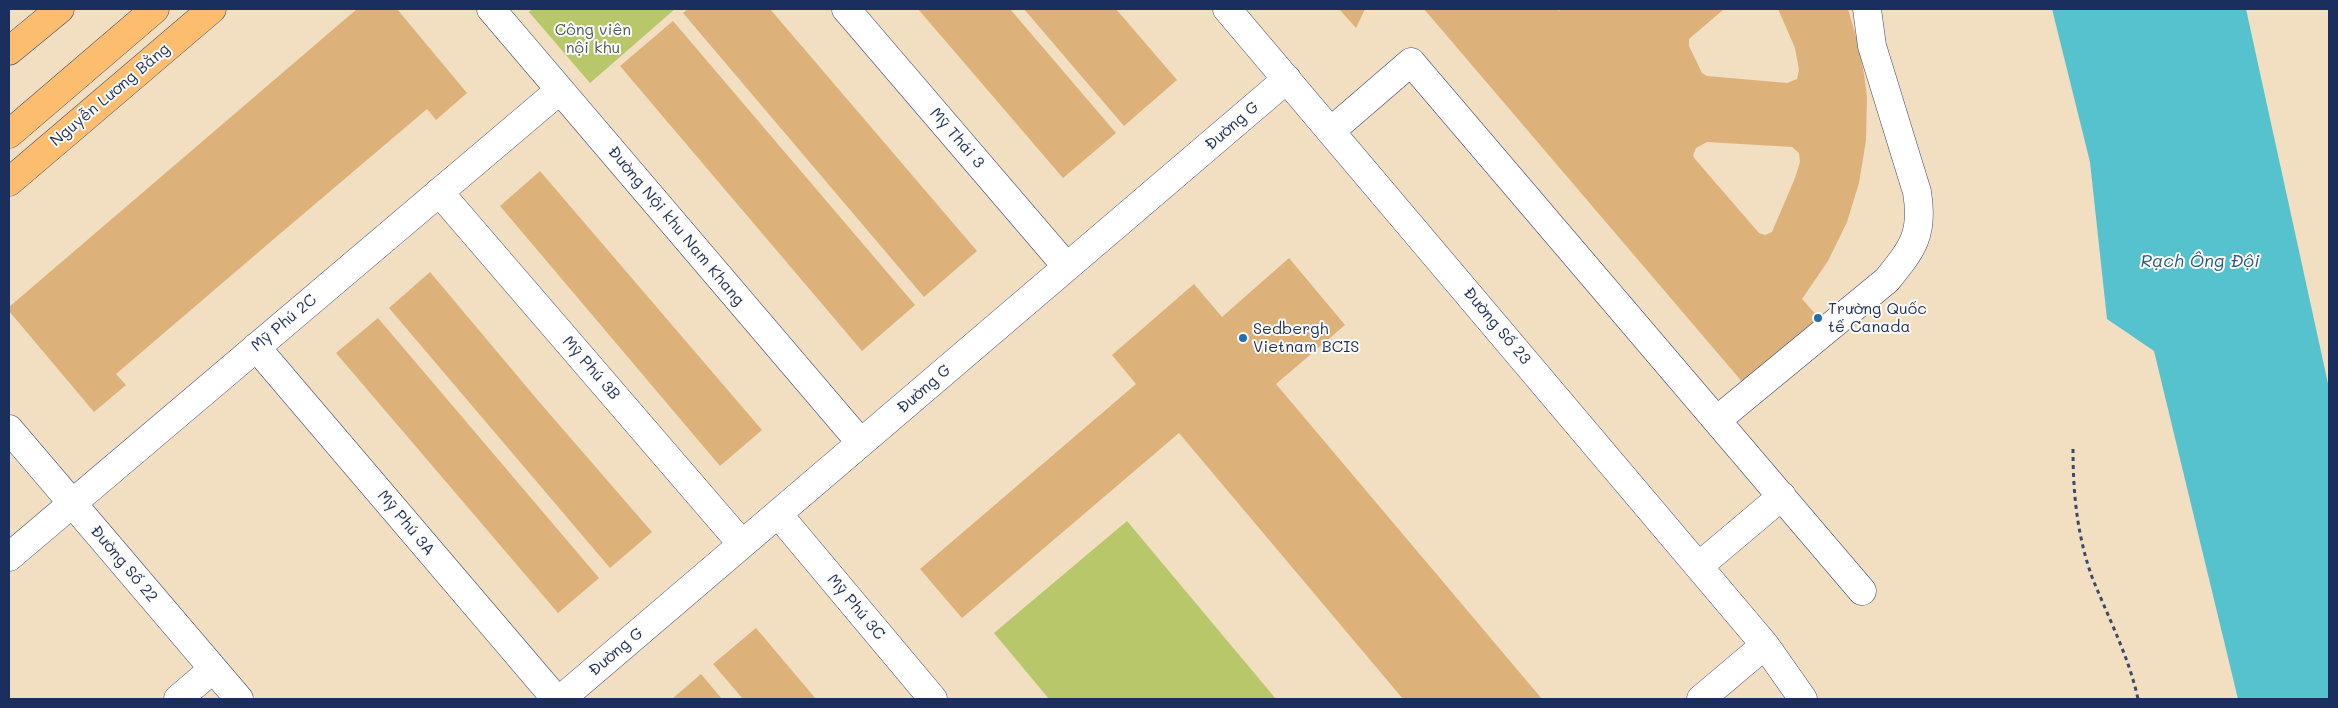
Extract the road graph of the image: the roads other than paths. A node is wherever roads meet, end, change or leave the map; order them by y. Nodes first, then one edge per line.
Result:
1 (60, 9) edge
2 (155, 9) edge
3 (212, 9) edge
4 (846, 9) edge
5 (1227, 9) edge
6 (1867, 9) edge
7 (503, 13) edge
8 (9, 52) edge
9 (1287, 79) junction
10 (560, 90) junction
11 (1331, 131) junction
12 (9, 134) edge
13 (9, 182) edge
14 (439, 192) junction
15 (1067, 267) junction
16 (256, 347) junction
17 (1717, 420) junction
18 (9, 429) edge
19 (861, 443) junction
20 (1782, 496) junction
21 (72, 503) junction
22 (778, 514) junction
23 (742, 544) junction
24 (9, 557) edge
25 (1699, 566) junction
26 (1862, 591) dead end
27 (1766, 645) junction
28 (213, 669) junction
29 (178, 699) edge
30 (239, 699) edge
31 (556, 699) edge
32 (561, 699) edge
33 (933, 699) edge
34 (1701, 699) edge
35 (1803, 699) edge

1 - 8 main road
2 - 12 main road
3 - 13 main road, Nguyễn Lương Bằng
4 - 15 street, Mỹ Thái 3
5 - 9 street, Đường Số 23
6 - 17 street
7 - 10 street, Đường Nội khu Nam Khang
9 - 11 street, Đường Số 23
9 - 15 street, Đường G
10 - 14 street, Mỹ Phú 2C
10 - 19 street, Đường Nội khu Nam Khang
11 - 17 street
11 - 25 street, Đường Số 23
14 - 16 street, Mỹ Phú 2C
14 - 23 street, Mỹ Phú 3B
15 - 19 street, Đường G
16 - 21 street, Mỹ Phú 2C
16 - 31 street, Mỹ Phú 3A
17 - 20 street
18 - 21 street, Đường Số 22
19 - 22 street, Đường G
20 - 25 street
20 - 26 street
21 - 24 street, Mỹ Phú 2C
21 - 28 street, Đường Số 22
22 - 23 street, Đường G
22 - 33 street, Mỹ Phú 3C
23 - 32 street, Đường G
25 - 27 street, Đường Số 23
27 - 34 street
27 - 35 street, Đường Số 23
28 - 29 street
28 - 30 street, Đường Số 22

